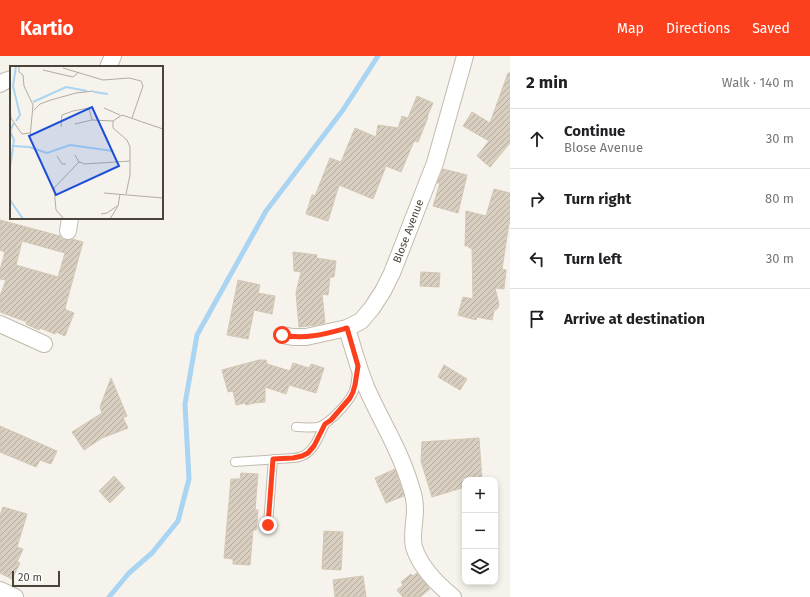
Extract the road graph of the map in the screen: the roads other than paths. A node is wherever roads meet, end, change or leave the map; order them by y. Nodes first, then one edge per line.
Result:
1 (113, 56) edge
2 (466, 56) edge
3 (108, 66) edge
4 (10, 79) edge
5 (0, 84) edge
6 (0, 324) edge
7 (347, 328) junction
8 (282, 335) dead end
9 (44, 344) dead end
10 (358, 366) junction
11 (325, 424) junction
12 (296, 428) dead end
13 (273, 459) junction
14 (235, 462) dead end
15 (268, 525) dead end
16 (0, 590) edge
17 (15, 597) edge
18 (453, 597) edge

1 - 3 street
2 - 7 street, Blose Avenue
4 - 5 street
6 - 9 street
7 - 8 street, Blose Avenue
7 - 10 street
10 - 11 lane
10 - 18 street
11 - 12 lane
11 - 13 lane
13 - 14 lane
13 - 15 lane
16 - 17 street

